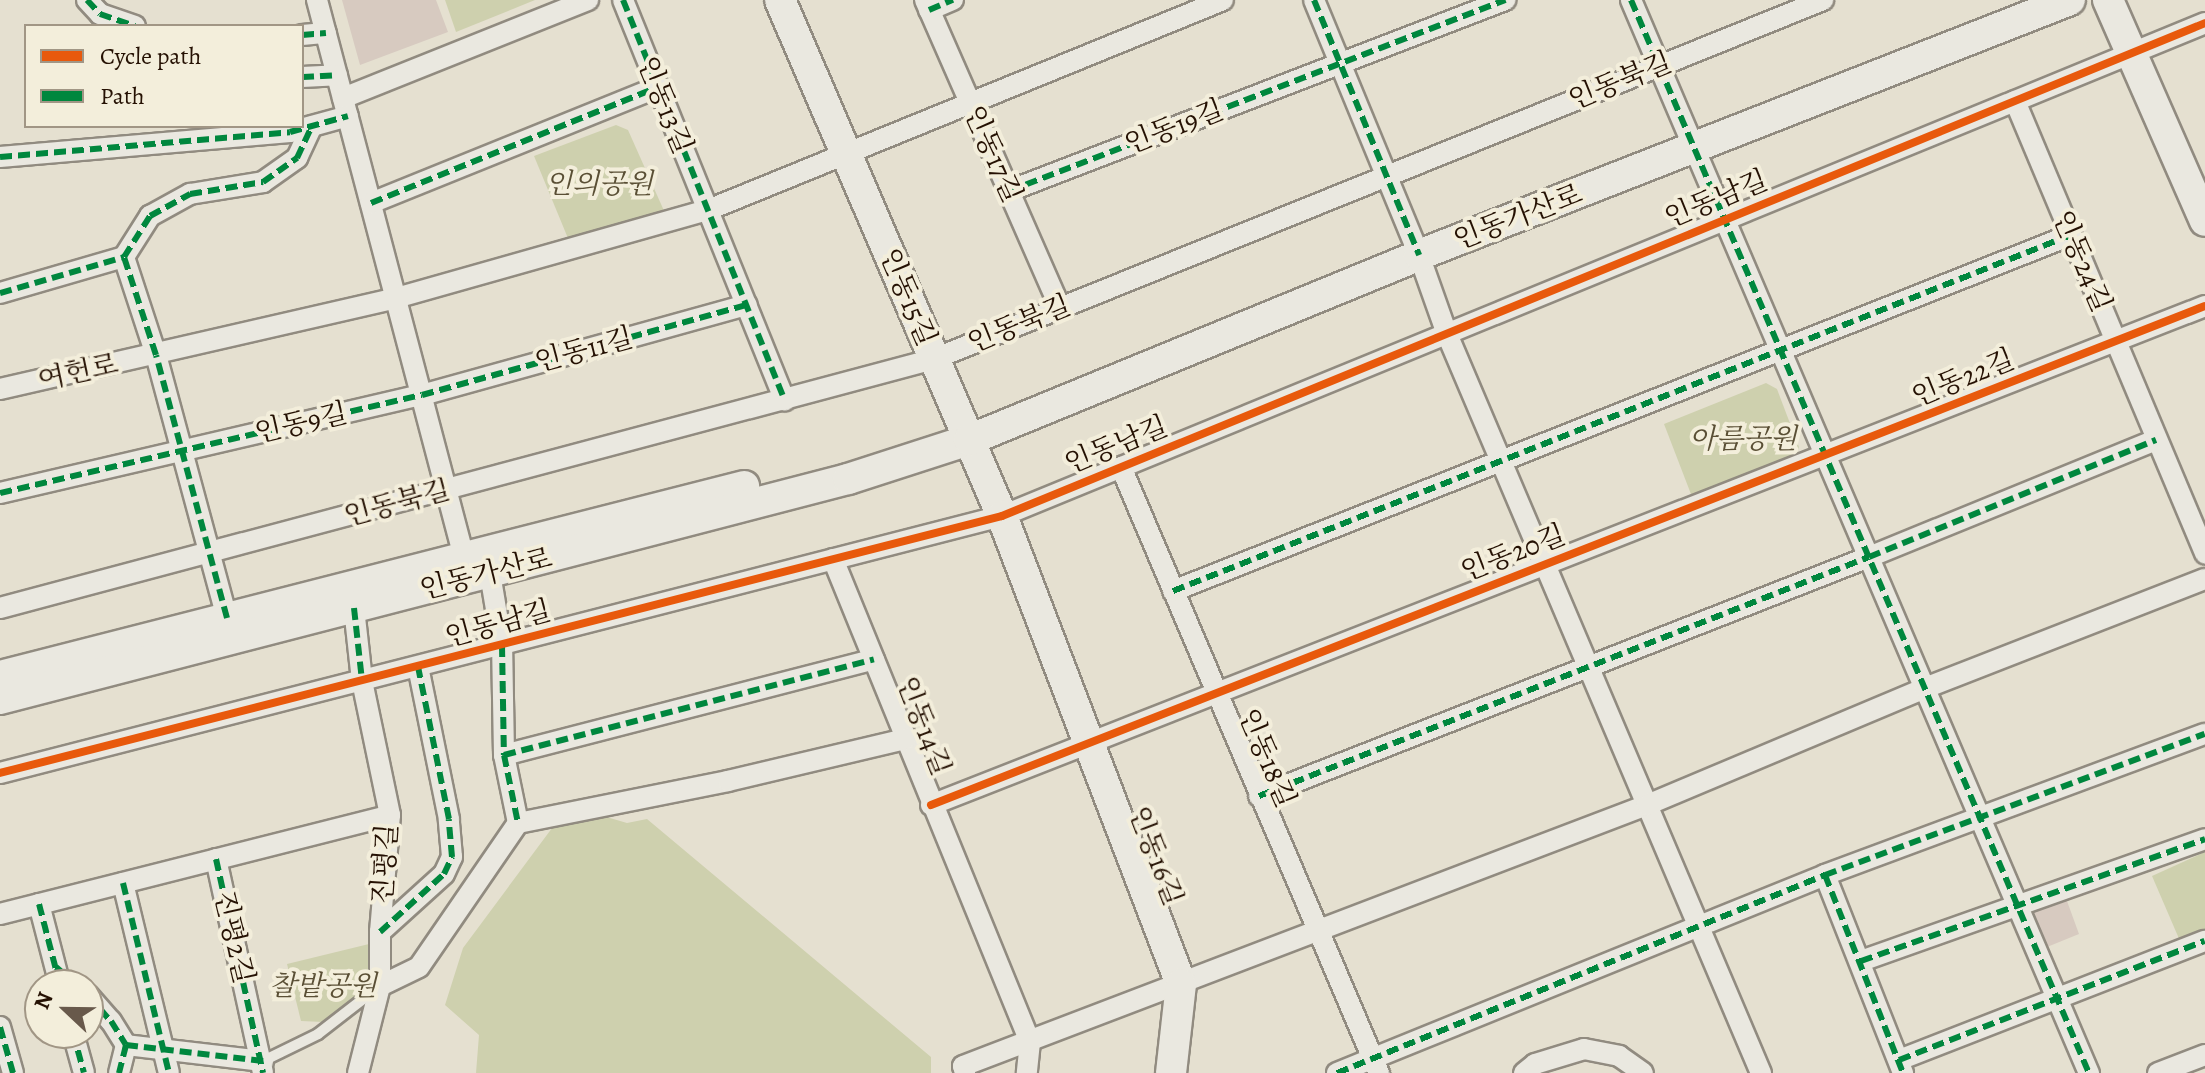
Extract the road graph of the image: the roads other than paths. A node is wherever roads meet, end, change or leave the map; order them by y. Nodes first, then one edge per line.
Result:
1 (87, 0) edge
2 (317, 0) edge
3 (588, 0) edge
4 (623, 0) edge
5 (780, 0) edge
6 (953, 0) edge
7 (1223, 0) edge
8 (1314, 0) edge
9 (1505, 0) edge
10 (1631, 0) edge
11 (1823, 0) edge
12 (2070, 0) edge
13 (2108, 0) edge
14 (927, 5) edge
15 (2205, 23) edge
16 (129, 24) edge
17 (326, 33) junction
18 (304, 35) edge
19 (2132, 54) junction
20 (1340, 63) junction
21 (1660, 66) junction
22 (337, 75) junction
23 (304, 77) edge
24 (658, 87) junction
25 (2015, 101) junction
26 (970, 102) junction
27 (346, 107) junction
28 (312, 126) junction
29 (190, 133) edge
30 (1694, 147) junction
31 (847, 155) junction
32 (0, 157) edge
33 (1385, 175) junction
34 (1009, 191) junction
35 (371, 203) junction
36 (708, 210) junction
37 (1725, 219) junction
38 (2205, 221) edge
39 (2071, 235) junction
40 (1419, 255) junction
41 (124, 257) junction
42 (0, 293) edge
43 (396, 298) junction
44 (747, 305) junction
45 (2205, 306) edge
46 (1060, 307) junction
47 (1447, 334) junction
48 (2116, 340) junction
49 (1781, 351) junction
50 (156, 355) junction
51 (934, 359) junction
52 (0, 389) edge
53 (422, 395) junction
54 (785, 400) junction
55 (969, 440) junction
56 (2156, 440) junction
57 (180, 451) junction
58 (1826, 457) junction
59 (1501, 461) junction
60 (1121, 467) junction
61 (447, 490) junction
62 (0, 493) edge
63 (1002, 516) junction
64 (209, 553) junction
65 (2205, 554) edge
66 (464, 557) junction
67 (1869, 557) junction
68 (833, 559) junction
69 (1545, 564) junction
70 (490, 573) junction
71 (2205, 579) edge
72 (1173, 591) junction
73 (0, 608) edge
74 (354, 608) junction
75 (227, 618) junction
76 (502, 645) junction
77 (874, 659) junction
78 (1588, 666) junction
79 (418, 667) junction
80 (0, 676) edge
81 (362, 681) junction
82 (1925, 688) junction
83 (1216, 693) junction
84 (0, 699) edge
85 (2205, 734) edge
86 (906, 739) junction
87 (1090, 743) junction
88 (504, 755) junction
89 (0, 773) edge
90 (1259, 796) junction
91 (931, 805) junction
92 (1647, 805) junction
93 (390, 815) junction
94 (1980, 817) junction
95 (518, 823) junction
96 (2205, 839) edge
97 (216, 859) junction
98 (1825, 875) junction
99 (123, 883) junction
100 (39, 904) junction
101 (2018, 906) junction
102 (0, 914) edge
103 (1698, 924) junction
104 (380, 932) junction
105 (1317, 933) junction
106 (2205, 941) edge
107 (1861, 961) junction
108 (56, 969) edge
109 (1181, 984) junction
110 (380, 986) junction
111 (2058, 1000) junction
112 (104, 1013) edge
113 (0, 1027) edge
114 (1030, 1042) junction
115 (126, 1045) junction
116 (77, 1049) edge
117 (164, 1049) junction
118 (2205, 1055) edge
119 (1374, 1066) edge
120 (1901, 1066) edge
121 (263, 1067) edge
122 (13, 1073) edge
123 (84, 1073) edge
124 (119, 1073) edge
125 (169, 1073) edge
126 (358, 1073) edge
127 (965, 1073) edge
128 (1027, 1073) edge
129 (1171, 1073) edge
130 (1337, 1073) edge
131 (1524, 1073) edge
132 (1643, 1073) edge
133 (1761, 1073) edge
134 (2089, 1073) edge
135 (2158, 1073) edge

1 - 16 street
2 - 17 street
3 - 27 street
4 - 24 street, 인동13길
5 - 31 main road, 인동15길
6 - 14 street
7 - 26 street
8 - 20 street
9 - 20 street, 인동19길
10 - 21 street
11 - 21 street, 인동북길
12 - 30 main road, 인동가산로
13 - 19 main road
14 - 26 street, 인동17길
15 - 19 street, 인동남길
17 - 18 street
17 - 22 street
19 - 25 street, 인동남길
19 - 38 main road
20 - 33 street
20 - 34 street, 인동19길
21 - 30 street
21 - 33 street, 인동북길
22 - 23 street
22 - 27 street
24 - 35 street
24 - 36 street, 인동13길
25 - 37 street, 인동남길
25 - 39 street, 인동24길
26 - 31 street
26 - 34 street, 인동17길
27 - 28 street
27 - 35 street
28 - 29 street
28 - 41 street
29 - 32 street
30 - 37 street
30 - 40 main road, 인동가산로
31 - 36 street
31 - 51 main road, 인동15길
33 - 40 street
33 - 46 street, 인동북길
34 - 46 street, 인동17길
35 - 43 street
36 - 43 street
36 - 44 street, 인동13길
37 - 47 street, 인동남길
37 - 49 street
39 - 48 street, 인동24길
39 - 49 street
40 - 47 street, 인동20길
40 - 55 main road, 인동가산로
41 - 42 street
41 - 50 street
43 - 50 street
43 - 53 street
44 - 53 street, 인동11길
44 - 54 street, 인동13길
45 - 48 street, 인동22길
46 - 51 street, 인동북길
47 - 59 street, 인동20길
47 - 60 street, 인동남길
48 - 56 street, 인동24길
48 - 58 street, 인동22길
49 - 58 street
49 - 59 street
50 - 52 street, 여헌로
50 - 57 street
51 - 54 street, 인동북길
51 - 55 main road, 인동15길
53 - 57 street, 인동9길
53 - 61 street
54 - 61 street, 인동북길
55 - 63 main road, 인동16길
55 - 66 main road, 인동가산로
55 - 70 main road, 인동가산로
56 - 65 street, 인동24길
56 - 67 street
57 - 62 street, 인동9길
57 - 64 street
58 - 67 street
58 - 69 street, 인동20길
59 - 69 street, 인동20길
59 - 72 street
60 - 63 street, 인동남길
60 - 72 street, 인동18길
61 - 64 street, 인동북길
61 - 66 street
63 - 68 street, 인동남길
63 - 87 main road, 인동16길
64 - 73 street, 인동북길
64 - 75 street
66 - 75 main road, 인동가산로
67 - 78 street
67 - 82 street
68 - 76 street, 인동남길
68 - 77 street, 인동14길
69 - 78 street, 인동20길
69 - 83 street, 인동20길
70 - 74 main road, 인동가산로
70 - 76 street
71 - 82 street
72 - 83 street, 인동18길
74 - 81 street, 진평길
74 - 84 main road, 인동가산로
75 - 80 main road, 인동가산로
76 - 79 street, 인동남길
76 - 88 street, 인동남길
77 - 86 street, 인동14길
77 - 88 street, 인동14길
78 - 90 street
78 - 92 street, 인동20길
79 - 81 street, 인동남길
79 - 104 street, 인동남길
81 - 89 street, 인동남길
81 - 93 street, 진평길
82 - 92 street
82 - 94 street
83 - 87 street
83 - 90 street, 인동18길
85 - 94 street
86 - 91 street, 인동14길
86 - 95 street, 인동14길
87 - 91 street
87 - 109 main road, 인동16길
88 - 95 street, 인동남길
90 - 105 street, 인동18길
91 - 114 street, 인동14길
92 - 103 street, 인동20길
92 - 105 street
93 - 97 street, 진평2길
93 - 104 street, 진평길
94 - 98 street
94 - 101 street
95 - 110 street
96 - 101 street
97 - 99 street, 진평2길
97 - 121 street, 진평2길
98 - 103 street
98 - 107 street
99 - 100 street, 진평2길
99 - 117 street
100 - 102 street, 진평2길
100 - 108 street
101 - 107 street
101 - 111 street
103 - 119 street
103 - 133 street, 인동20길
104 - 110 street, 진평길
105 - 109 street
105 - 119 street, 인동18길
106 - 111 street
107 - 120 street
109 - 114 street
109 - 129 main road, 인동16길
110 - 121 lane
110 - 126 street, 진평길
111 - 120 street
111 - 134 street
112 - 115 street
113 - 122 street
114 - 127 street
114 - 128 street, 인동14길
115 - 117 street
115 - 124 street
116 - 123 street
117 - 121 street
117 - 125 street
118 - 135 street
119 - 130 street
131 - 132 street

